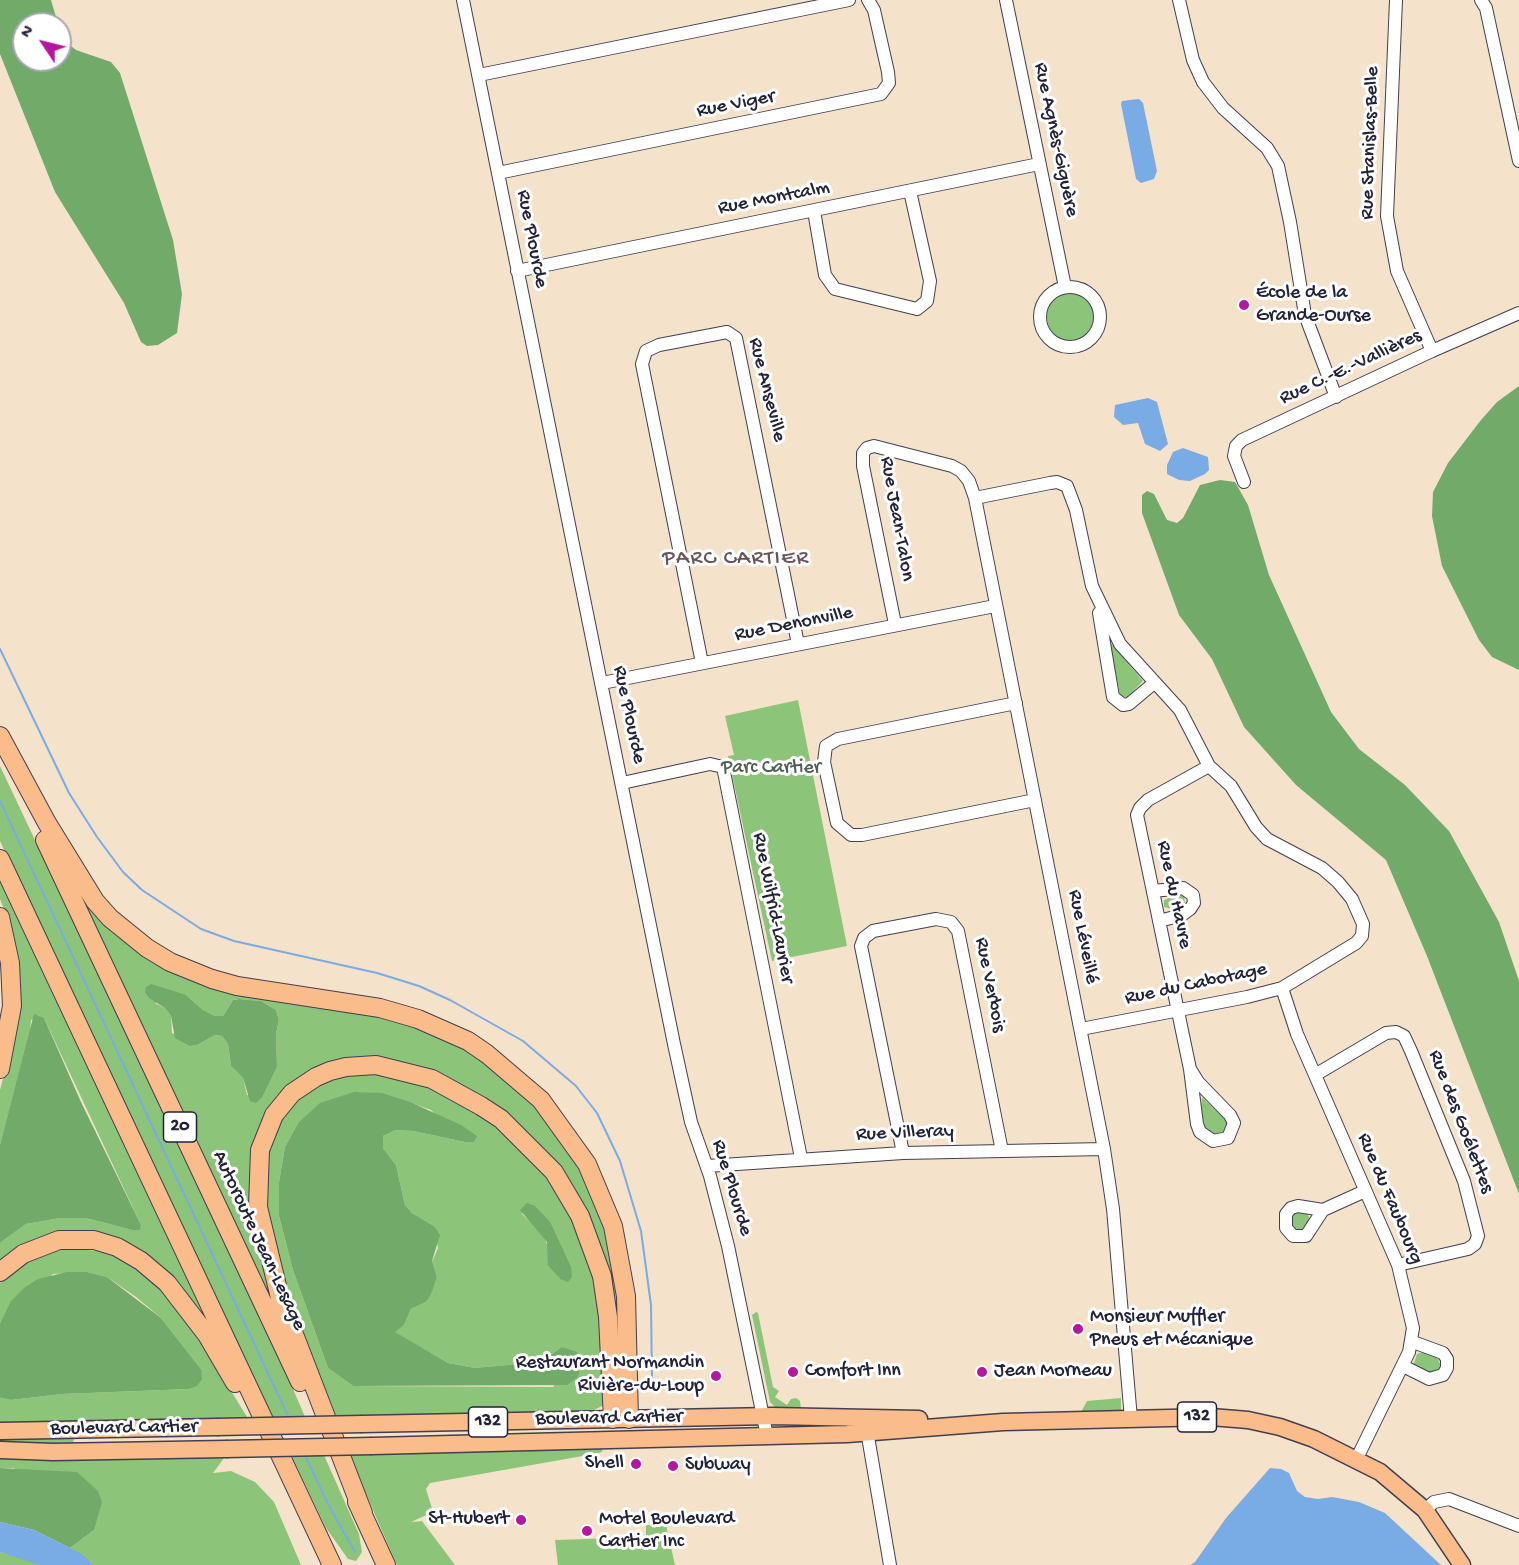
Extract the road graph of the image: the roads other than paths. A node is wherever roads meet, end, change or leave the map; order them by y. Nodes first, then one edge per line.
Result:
1 (463, 0) edge
2 (849, 0) edge
3 (868, 0) edge
4 (1006, 0) edge
5 (1179, 0) edge
6 (1396, 0) edge
7 (1481, 0) edge
8 (479, 75) junction
9 (1519, 161) edge
10 (1039, 164) junction
11 (498, 173) junction
12 (910, 191) junction
13 (814, 211) junction
14 (517, 271) junction
15 (1065, 287) junction
16 (1519, 313) edge
17 (1432, 351) junction
18 (1336, 397) junction
19 (961, 471) joint
20 (1244, 482) dead end
21 (975, 498) junction
22 (1097, 600) junction
23 (995, 606) junction
24 (895, 624) junction
25 (798, 644) junction
26 (702, 663) junction
27 (602, 683) junction
28 (1154, 684) junction
29 (1016, 703) junction
30 (0, 738) edge
31 (1209, 766) junction
32 (622, 783) junction
33 (1035, 800) junction
34 (0, 859) edge
35 (1153, 891) junction
36 (0, 917) edge
37 (1160, 921) junction
38 (1282, 988) junction
39 (1177, 1010) junction
40 (1080, 1029) junction
41 (0, 1069) edge
42 (1190, 1069) junction
43 (1315, 1075) junction
44 (1104, 1149) junction
45 (1002, 1151) junction
46 (903, 1153) junction
47 (801, 1158) junction
48 (706, 1166) junction
49 (1365, 1191) junction
50 (1323, 1210) dead end
51 (1398, 1265) junction
52 (0, 1272) edge
53 (1413, 1342) junction
54 (1403, 1366) junction
55 (763, 1417) junction
56 (621, 1419) junction
57 (1131, 1419) junction
58 (866, 1425) junction
59 (0, 1431) edge
60 (767, 1436) junction
61 (620, 1439) junction
62 (0, 1450) edge
63 (1357, 1458) junction
64 (1425, 1510) junction
65 (363, 1513) junction
66 (1519, 1526) edge
67 (331, 1562) edge
68 (386, 1565) edge
69 (890, 1565) edge
70 (1462, 1565) edge

1 - 8 street, Rue Plourde
2 - 8 street
3 - 11 street, Rue Viger
4 - 10 street, Rue Agnès-Giguère
5 - 18 street
6 - 17 street, Rue Stanislas-Belle
7 - 9 street
8 - 11 street, Rue Plourde
10 - 12 street, Rue Montcalm
10 - 15 street, Rue Agnès-Giguère
11 - 14 street, Rue Plourde
12 - 13 street, Rue Montcalm
12 - 13 street
13 - 14 street, Rue Montcalm
14 - 27 street, Rue Plourde
15 - 15 street
16 - 17 street, Rue C.-E.-Vallières
17 - 18 street, Rue C.-E.-Vallières
18 - 20 street, Rue C.-E.-Vallières
19 - 21 street, Rue Léveillé
19 - 24 street, Rue Jean-Talon
21 - 22 street, Rue du Cabotage
21 - 23 street, Rue Léveillé
22 - 28 street, Rue du Cabotage
22 - 28 street, Rue du Cabotage
23 - 24 street, Rue Denonville
23 - 29 street, Rue Léveillé
24 - 25 street, Rue Denonville
25 - 26 street, Rue Denonville
25 - 26 street, Rue Anseville
26 - 27 street, Rue Denonville
27 - 32 street, Rue Plourde
28 - 31 street, Rue du Cabotage
29 - 33 street, Rue Léveillé
29 - 33 street
30 - 56 highway
30 - 65 highway, Autoroute Jean-Lesage / 20
31 - 35 street, Rue du Havre
31 - 38 street, Rue du Cabotage
32 - 47 street, Rue Wilfrid-Laurier
32 - 48 street, Rue Plourde
33 - 40 street, Rue Léveillé
34 - 67 highway, 20
35 - 37 street, Rue du Havre
35 - 37 street
36 - 41 highway
37 - 39 street, Rue du Havre
38 - 39 street, Rue du Cabotage
38 - 43 street, Rue du Faubourg
39 - 40 street, Rue du Cabotage
39 - 42 street, Rue du Havre
40 - 44 street, Rue Léveillé
42 - 42 street, Rue du Havre
43 - 49 street, Rue du Faubourg
43 - 51 street, Rue des Goélettes
44 - 45 street, Rue Villeray
44 - 57 street, Rue Léveillé
45 - 46 street, Rue Villeray
45 - 46 street, Rue Verbois
46 - 47 street, Rue Villeray
47 - 48 street, Rue Villeray
48 - 55 street, Rue Plourde
49 - 50 street
49 - 51 street, Rue du Faubourg
51 - 53 street, Rue du Faubourg
52 - 67 highway
53 - 54 street, Rue du Faubourg
53 - 54 street
54 - 63 street, Rue du Faubourg
55 - 56 main road, Boulevard Cartier / 132
55 - 58 main road, Boulevard Cartier / 132
55 - 60 street, Rue Plourde
56 - 59 main road, Boulevard Cartier / 132, bridge
56 - 61 main road
56 - 65 highway
57 - 58 main road, Boulevard Cartier / 132
57 - 63 main road, Boulevard Cartier / 132
58 - 60 main road, Boulevard Cartier / 132
58 - 69 street
60 - 61 main road, Boulevard Cartier / 132
61 - 62 main road, Boulevard Cartier / 132, bridge
63 - 64 main road, Boulevard Cartier / 132
64 - 66 street
64 - 70 main road, 132
65 - 68 highway, Autoroute Jean-Lesage / 20

